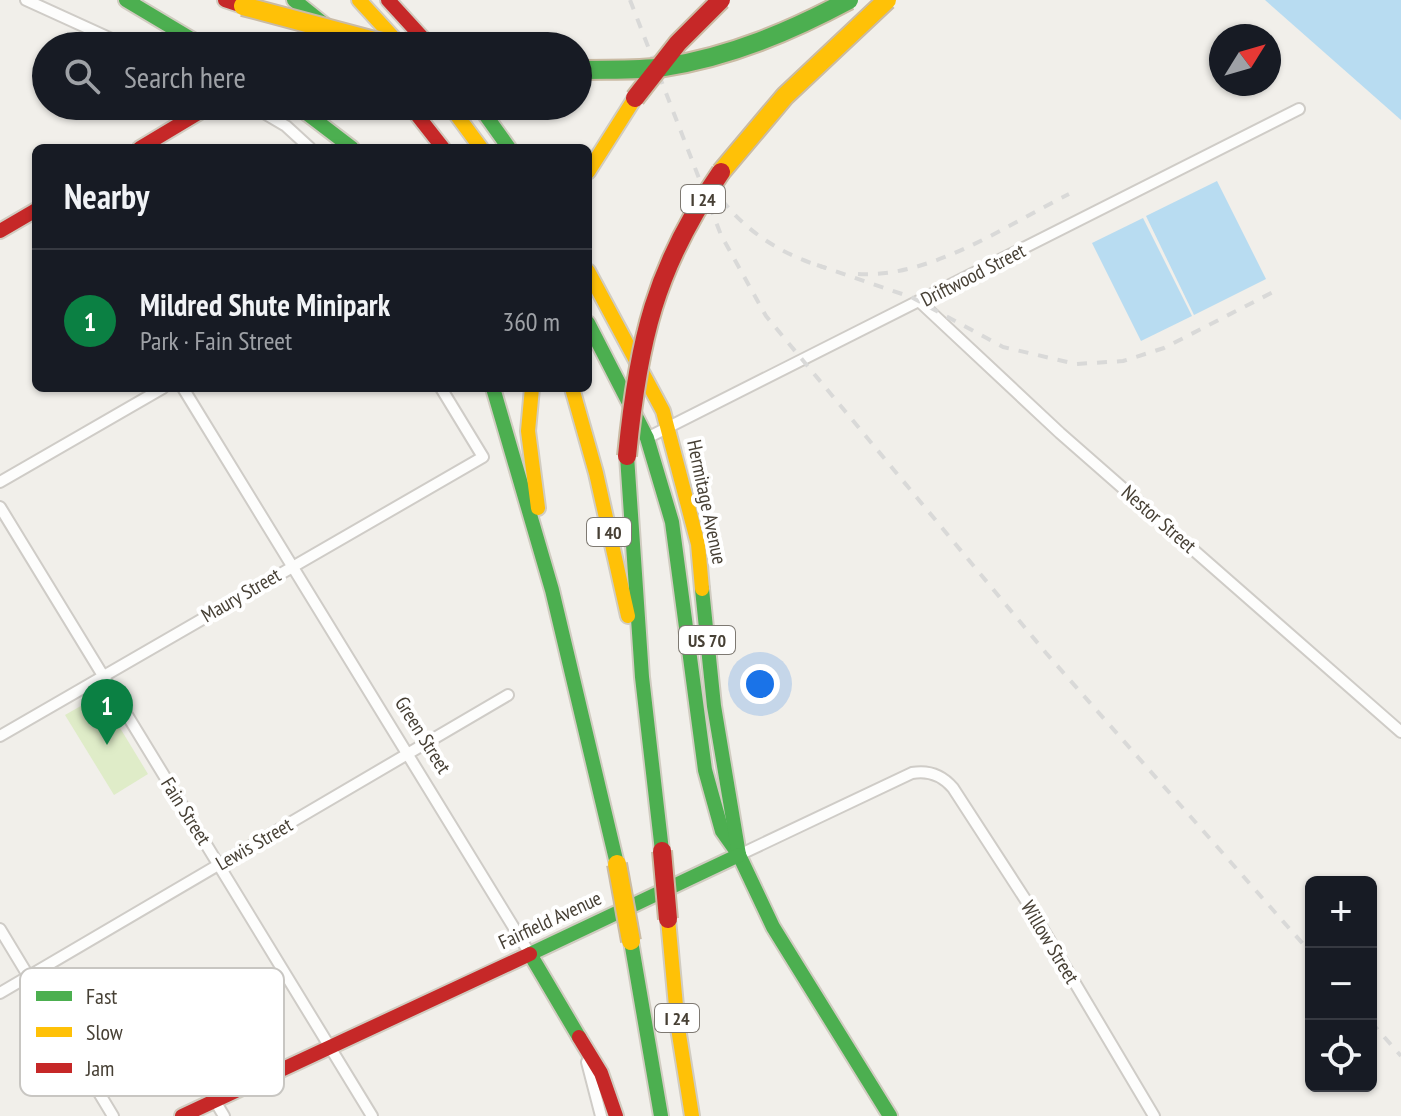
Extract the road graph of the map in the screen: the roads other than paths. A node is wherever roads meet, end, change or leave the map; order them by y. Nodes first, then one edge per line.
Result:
1 (26, 0) edge
2 (126, 0) edge
3 (294, 0) edge
4 (359, 0) edge
5 (388, 0) edge
6 (721, 0) edge
7 (849, 0) edge
8 (887, 0) edge
9 (234, 3) edge
10 (96, 32) edge
11 (180, 32) edge
12 (332, 32) edge
13 (334, 32) edge
14 (388, 32) edge
15 (417, 32) edge
16 (592, 70) edge
17 (1299, 109) dead end
18 (187, 120) edge
19 (276, 120) edge
20 (315, 120) edge
21 (421, 120) edge
22 (460, 120) edge
23 (489, 120) edge
24 (147, 144) edge
25 (306, 144) edge
26 (347, 144) edge
27 (440, 144) edge
28 (478, 144) edge
29 (506, 144) edge
30 (592, 166) edge
31 (32, 212) edge
32 (0, 231) edge
33 (592, 279) edge
34 (920, 302) junction
35 (592, 331) edge
36 (156, 392) edge
37 (185, 392) edge
38 (443, 392) edge
39 (494, 392) edge
40 (532, 392) edge
41 (573, 392) edge
42 (668, 426) junction
43 (647, 438) junction
44 (0, 482) edge
45 (0, 507) edge
46 (292, 566) junction
47 (552, 590) junction
48 (102, 676) junction
49 (642, 677) junction
50 (508, 695) dead end
51 (1401, 732) edge
52 (0, 736) edge
53 (409, 756) junction
54 (937, 775) joint
55 (739, 855) junction
56 (219, 864) junction
57 (0, 929) edge
58 (530, 954) junction
59 (24, 968) edge
60 (44, 968) edge
61 (282, 968) edge
62 (284, 972) edge
63 (20, 982) edge
64 (0, 993) edge
65 (579, 1037) junction
66 (328, 1045) junction
67 (284, 1071) edge
68 (101, 1096) edge
69 (241, 1096) edge
70 (219, 1109) edge
71 (113, 1116) edge
72 (182, 1116) edge
73 (372, 1116) edge
74 (601, 1116) edge
75 (616, 1116) edge
76 (661, 1116) edge
77 (692, 1116) edge
78 (890, 1116) edge
79 (1154, 1116) edge

1 - 10 street
2 - 11 main road
3 - 13 main road
4 - 14 main road
5 - 15 main road
6 - 30 main road, bridge
7 - 16 main road, bridge
8 - 49 main road, I 24, bridge
9 - 12 main road, bridge
17 - 34 street, Driftwood Street
18 - 24 main road
19 - 25 street
20 - 26 main road
21 - 27 main road
22 - 28 main road
23 - 29 main road
31 - 32 main road
33 - 42 main road, Hermitage Avenue / US 70
34 - 42 street, Driftwood Street
34 - 51 street, Nestor Street
35 - 43 main road, Hermitage Avenue / US 70
36 - 44 street
37 - 46 street, Green Street
38 - 46 street, Maury Street
39 - 47 main road
40 - 47 main road, I 24
41 - 49 main road, I 40
42 - 43 street, Driftwood Street
42 - 55 main road, Hermitage Avenue / US 70
43 - 55 main road, Hermitage Avenue / US 70
45 - 48 street, Fain Street
46 - 48 street, Maury Street
46 - 53 street, Green Street
47 - 76 main road, I 24, bridge
48 - 52 street, Maury Street
48 - 56 street, Fain Street
49 - 77 main road, I 24, bridge
50 - 53 street, Lewis Street
53 - 56 street, Lewis Street
53 - 58 street, Green Street
54 - 55 street, Fairfield Avenue
54 - 79 street, Willow Street
55 - 58 main road, Fairfield Avenue
55 - 78 main road, Hermitage Avenue / US 70
56 - 60 street, Lewis Street
56 - 61 street, Fain Street
57 - 59 street
58 - 65 main road, Green Street
58 - 66 main road, Fairfield Avenue
62 - 66 street, Fain Street
63 - 64 street, Lewis Street
65 - 74 street, Green Street
65 - 75 main road
66 - 67 main road, Fairfield Avenue
66 - 73 street, Fain Street
68 - 71 street
69 - 70 main road, Fairfield Avenue
70 - 72 main road, Fairfield Avenue

